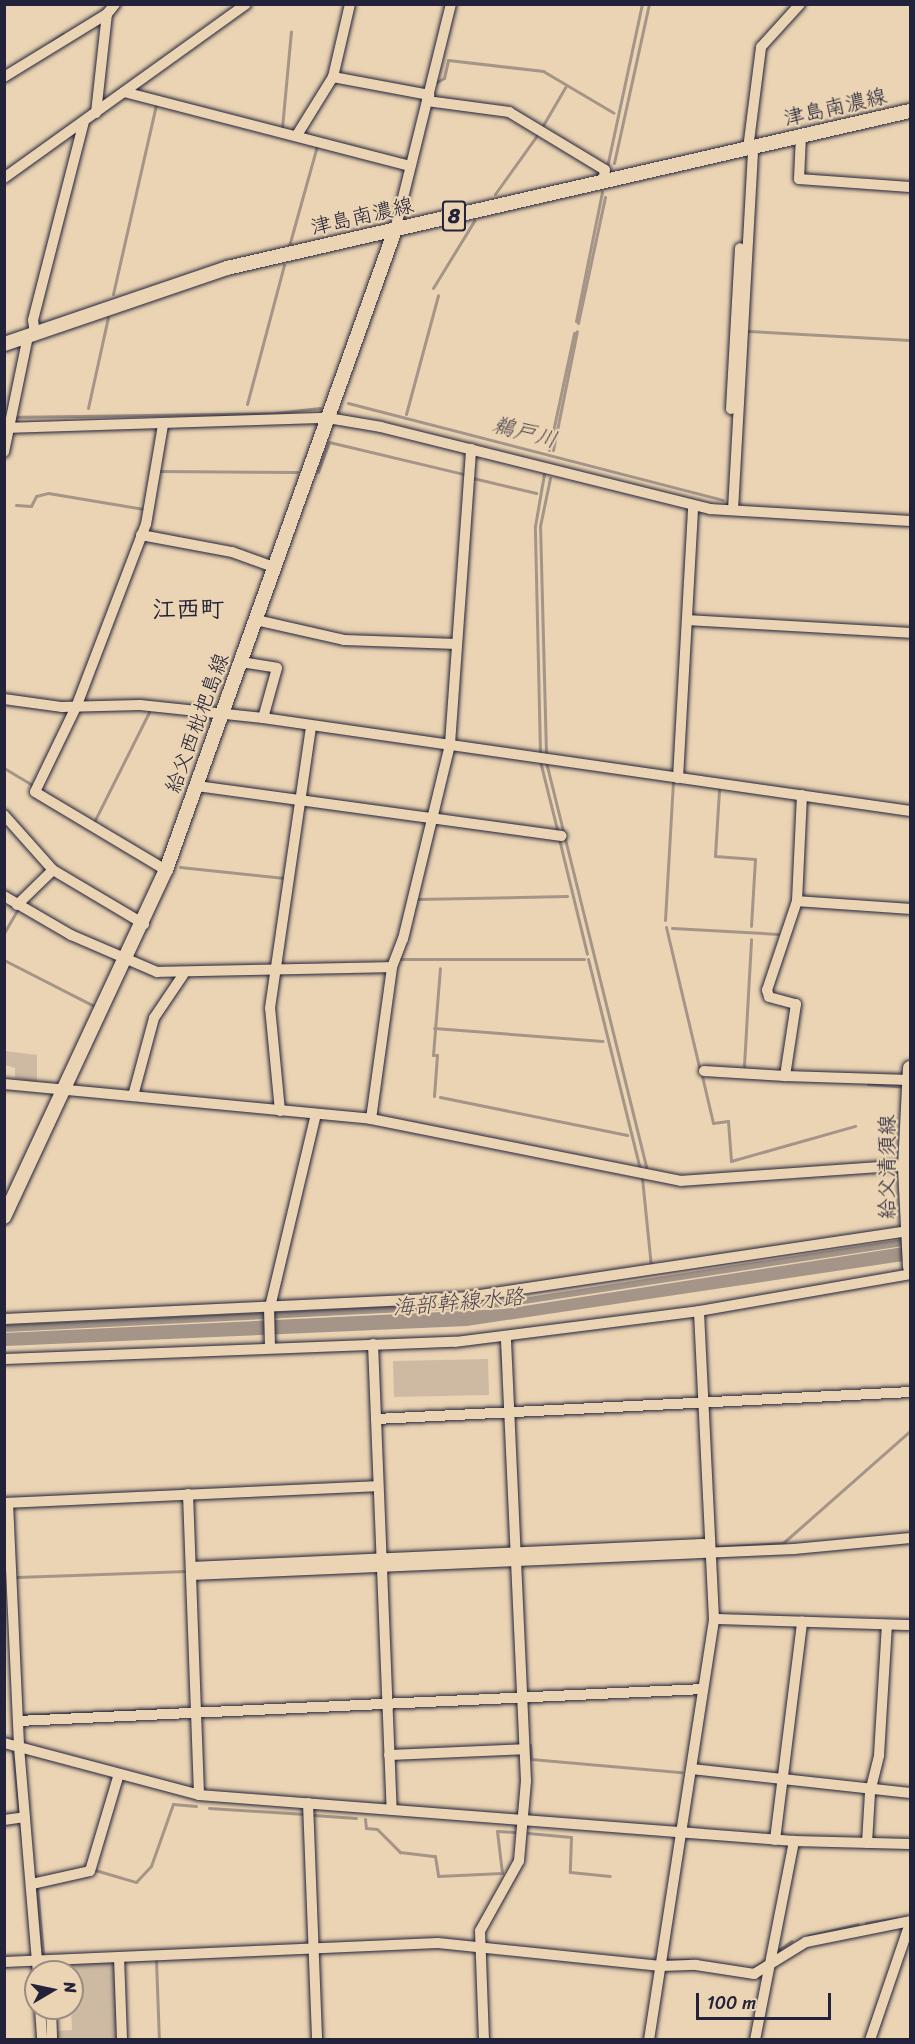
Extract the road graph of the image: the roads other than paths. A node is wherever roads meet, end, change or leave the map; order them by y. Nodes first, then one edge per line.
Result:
1 (115, 4) edge
2 (246, 4) edge
3 (350, 4) edge
4 (451, 4) edge
5 (800, 4) edge
6 (107, 14) junction
7 (4, 77) edge
8 (333, 77) junction
9 (124, 92) junction
10 (428, 98) junction
11 (910, 111) edge
12 (96, 113) junction
13 (84, 122) junction
14 (297, 135) junction
15 (801, 136) junction
16 (749, 148) junction
17 (410, 165) junction
18 (6, 172) edge
19 (603, 182) junction
20 (910, 187) edge
21 (396, 230) junction
22 (32, 335) junction
23 (4, 344) edge
24 (328, 418) junction
25 (9, 422) edge
26 (163, 425) junction
27 (471, 449) junction
28 (4, 452) edge
29 (693, 506) junction
30 (730, 510) junction
31 (910, 521) edge
32 (141, 536) junction
33 (274, 567) junction
34 (256, 620) junction
35 (687, 620) junction
36 (910, 633) edge
37 (457, 644) junction
38 (241, 662) junction
39 (4, 699) edge
40 (76, 707) junction
41 (223, 714) junction
42 (263, 718) junction
43 (311, 726) junction
44 (450, 744) junction
45 (678, 778) junction
46 (196, 786) junction
47 (802, 795) junction
48 (300, 801) junction
49 (910, 812) edge
50 (4, 815) edge
51 (430, 820) junction
52 (562, 836) dead end
53 (53, 870) junction
54 (166, 870) junction
55 (4, 896) edge
56 (797, 902) junction
57 (17, 905) junction
58 (910, 909) edge
59 (144, 924) junction
60 (127, 962) junction
61 (392, 967) junction
62 (274, 971) junction
63 (183, 975) junction
64 (910, 1068) edge
65 (704, 1071) dead end
66 (785, 1076) junction
67 (910, 1080) edge
68 (4, 1084) edge
69 (65, 1090) junction
70 (133, 1096) junction
71 (280, 1111) junction
72 (316, 1114) junction
73 (372, 1119) junction
74 (908, 1166) edge
75 (8, 1202) edge
76 (4, 1217) edge
77 (909, 1233) edge
78 (910, 1265) edge
79 (910, 1274) edge
80 (269, 1308) junction
81 (699, 1311) junction
82 (4, 1319) edge
83 (506, 1336) junction
84 (373, 1344) junction
85 (270, 1348) junction
86 (4, 1359) edge
87 (910, 1392) edge
88 (704, 1402) junction
89 (510, 1412) junction
90 (376, 1419) junction
91 (376, 1485) junction
92 (188, 1494) junction
93 (6, 1503) edge
94 (910, 1538) edge
95 (710, 1548) junction
96 (516, 1556) junction
97 (380, 1562) junction
98 (191, 1571) junction
99 (8, 1583) edge
100 (714, 1619) junction
101 (802, 1622) junction
102 (887, 1625) junction
103 (910, 1625) edge
104 (703, 1689) junction
105 (522, 1697) junction
106 (386, 1704) junction
107 (4, 1705) edge
108 (196, 1712) junction
109 (18, 1715) junction
110 (4, 1743) edge
111 (19, 1748) junction
112 (524, 1749) junction
113 (389, 1755) junction
114 (692, 1769) junction
115 (118, 1774) junction
116 (783, 1777) junction
117 (870, 1792) junction
118 (910, 1793) edge
119 (199, 1795) junction
120 (308, 1803) junction
121 (392, 1810) junction
122 (25, 1817) junction
123 (4, 1820) edge
124 (523, 1821) junction
125 (683, 1832) junction
126 (775, 1840) junction
127 (794, 1841) junction
128 (867, 1843) junction
129 (910, 1844) edge
130 (32, 1884) junction
131 (910, 1922) edge
132 (480, 1947) junction
133 (314, 1948) junction
134 (119, 1957) junction
135 (42, 1960) edge
136 (84, 1960) edge
137 (4, 1962) edge
138 (24, 1963) edge
139 (768, 1965) junction
140 (661, 1966) junction
141 (41, 2020) edge
142 (51, 2020) edge
143 (42, 2040) edge
144 (52, 2040) edge
145 (122, 2040) edge
146 (317, 2040) edge
147 (484, 2040) edge
148 (649, 2040) edge
149 (755, 2040) edge
150 (870, 2040) edge

1 - 6 street
2 - 9 street
3 - 8 street
4 - 10 street
5 - 16 street
6 - 7 street
6 - 12 street
8 - 10 street
8 - 14 street
9 - 12 street
9 - 14 street
10 - 17 street
10 - 19 street
11 - 15 main road, 津島南濃線 / 8
12 - 13 street
13 - 18 street
13 - 22 street
14 - 17 street
15 - 16 main road, 津島南濃線 / 8
15 - 20 street
16 - 19 main road, 津島南濃線 / 8
16 - 30 street
17 - 21 street
19 - 21 main road, 津島南濃線 / 8
21 - 22 main road, 津島南濃線 / 8
21 - 24 main road, 給父西枇杷島線
22 - 23 main road, 津島南濃線 / 8
22 - 25 street
24 - 26 street
24 - 27 street
24 - 33 main road, 給父西枇杷島線
25 - 26 street
25 - 28 street
26 - 32 street
27 - 29 street
27 - 37 street
29 - 30 street
29 - 35 street
30 - 31 street
32 - 33 street
32 - 40 street
33 - 34 main road, 給父西枇杷島線
34 - 37 street
34 - 38 main road, 給父西枇杷島線
35 - 36 street
35 - 45 street
37 - 44 street
38 - 41 main road, 給父西枇杷島線
38 - 42 street
39 - 40 street
40 - 41 street
40 - 54 street
41 - 42 street
41 - 46 main road, 給父西枇杷島線
42 - 43 street
43 - 44 street
43 - 48 street
44 - 45 street
44 - 51 street
45 - 47 street
46 - 48 street
46 - 54 main road, 給父西枇杷島線
47 - 49 street
47 - 56 street
48 - 51 street
48 - 62 street
50 - 53 street
51 - 52 street
51 - 61 street
53 - 57 street
53 - 59 street
54 - 59 main road, 給父西枇杷島線
55 - 57 street
56 - 58 street
56 - 66 street
57 - 60 street
59 - 60 main road, 給父西枇杷島線
60 - 63 street
60 - 69 main road, 給父西枇杷島線
61 - 62 street
61 - 73 street
62 - 63 street
62 - 71 street
63 - 70 street
64 - 67 main road, 給父清須線
65 - 66 street
66 - 67 street
67 - 74 main road, 給父清須線
68 - 69 street
69 - 70 street
69 - 75 main road, 給父西枇杷島線
70 - 71 street
71 - 72 street
72 - 73 street
72 - 80 street
73 - 74 street
74 - 77 main road, 給父清須線
75 - 76 main road, 給父西枇杷島線
77 - 78 main road, 給父清須線
77 - 80 street
79 - 81 street
80 - 82 street
80 - 85 street
81 - 83 street
81 - 88 street
83 - 84 street
83 - 89 street
84 - 85 street
84 - 90 street
85 - 86 street
87 - 88 street
88 - 89 street
88 - 95 street
89 - 90 street
89 - 96 street
90 - 91 street
91 - 92 street
91 - 97 street
92 - 93 street
92 - 98 street
93 - 99 street
94 - 95 street
95 - 96 street
95 - 100 street
96 - 97 street
96 - 105 street
97 - 98 street
97 - 106 street
98 - 108 street
99 - 109 street
100 - 101 street
100 - 104 street
101 - 102 street
101 - 116 street
102 - 103 street
102 - 117 street
104 - 105 street
104 - 114 street
105 - 106 street
105 - 112 street
106 - 108 street
106 - 113 street
107 - 109 street
108 - 109 street
108 - 119 street
109 - 111 street
110 - 111 street
111 - 115 street
111 - 122 street
112 - 113 street
112 - 124 street
113 - 121 street
114 - 116 street
114 - 125 street
115 - 119 street
115 - 130 street
116 - 117 street
116 - 126 street
117 - 118 street
117 - 128 street
119 - 120 street
120 - 121 street
120 - 133 street
121 - 124 street
122 - 123 street
122 - 130 street
124 - 125 street
124 - 132 street
125 - 126 street
125 - 140 street
126 - 127 street
127 - 128 street
127 - 139 street
128 - 129 street
130 - 135 street
131 - 139 street
131 - 150 street
132 - 133 street
132 - 140 street
132 - 147 street
133 - 134 street
133 - 146 street
134 - 136 street
134 - 145 street
137 - 138 street
139 - 140 street
139 - 149 street
140 - 148 street
141 - 143 street
142 - 144 street

